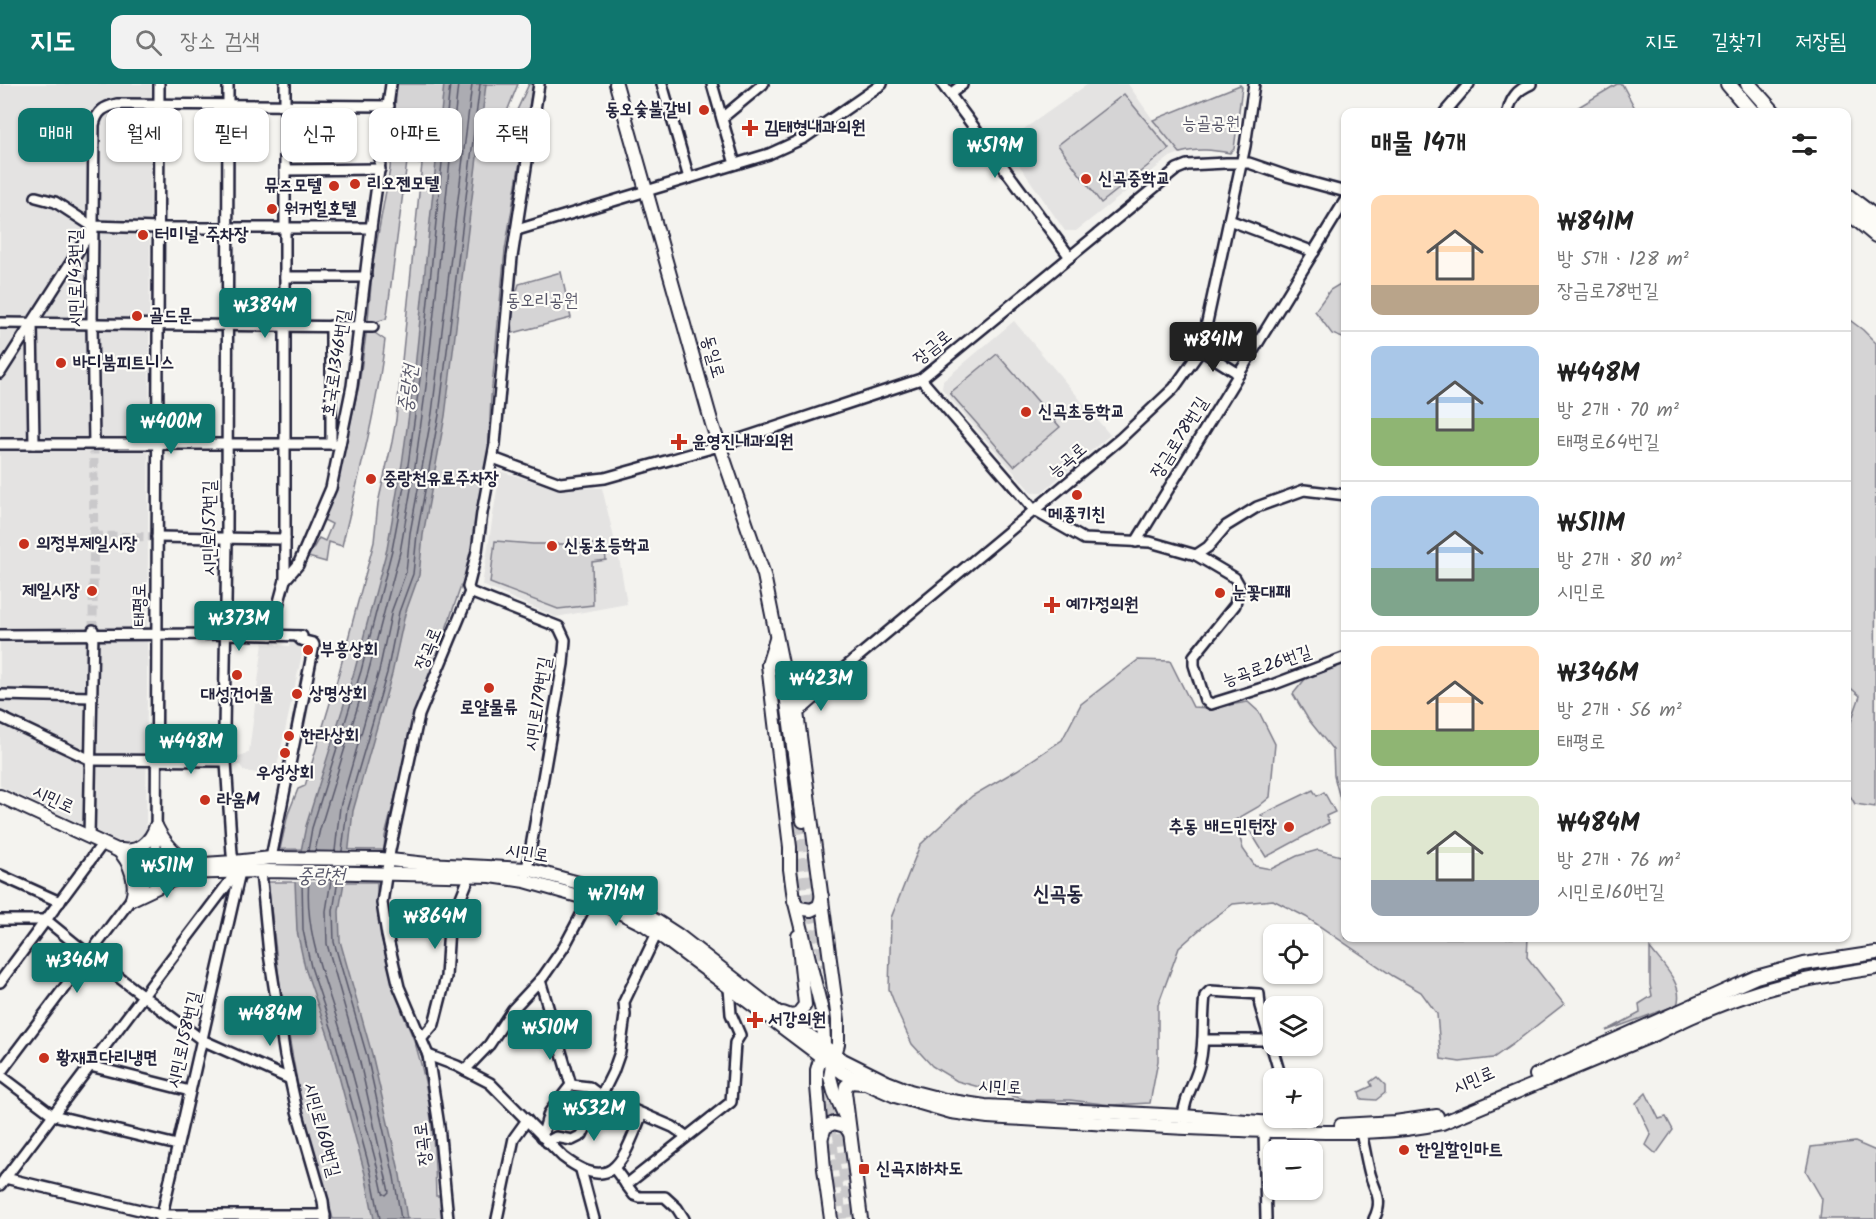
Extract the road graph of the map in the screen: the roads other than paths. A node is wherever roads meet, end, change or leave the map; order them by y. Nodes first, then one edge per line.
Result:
1 (159, 84) edge
2 (228, 84) edge
3 (285, 84) edge
4 (392, 84) edge
5 (539, 84) edge
6 (616, 84) edge
7 (662, 84) edge
8 (712, 84) edge
9 (763, 84) edge
10 (942, 84) edge
11 (1254, 84) edge
12 (1469, 84) edge
13 (1531, 84) edge
14 (1728, 84) edge
15 (1748, 84) edge
16 (878, 85) edge
17 (962, 85) edge
18 (950, 94) junction
19 (159, 105) junction
20 (227, 105) junction
21 (285, 105) junction
22 (389, 106) junction
23 (1448, 108) edge
24 (1509, 108) edge
25 (1749, 108) edge
26 (1769, 108) edge
27 (722, 118) junction
28 (1240, 162) junction
29 (735, 164) junction
30 (380, 169) junction
31 (285, 170) junction
32 (688, 178) junction
33 (646, 191) junction
34 (1341, 191) edge
35 (36, 197) dead end
36 (1851, 199) edge
37 (1341, 207) edge
38 (1851, 214) edge
39 (1876, 218) edge
40 (1229, 220) junction
41 (92, 226) junction
42 (158, 228) junction
43 (227, 228) junction
44 (285, 228) junction
45 (371, 228) junction
46 (517, 230) junction
47 (1876, 235) edge
48 (1314, 252) junction
49 (1070, 257) junction
50 (366, 277) junction
51 (285, 278) junction
52 (0, 323) edge
53 (32, 324) junction
54 (92, 324) junction
55 (158, 324) junction
56 (227, 325) junction
57 (285, 325) junction
58 (331, 326) junction
59 (360, 326) junction
60 (374, 327) dead end
61 (1201, 350) junction
62 (0, 373) edge
63 (1239, 374) junction
64 (921, 379) junction
65 (0, 444) edge
66 (34, 444) junction
67 (94, 444) junction
68 (285, 444) junction
69 (336, 444) junction
70 (157, 445) junction
71 (226, 445) junction
72 (719, 446) junction
73 (493, 458) junction
74 (1341, 494) edge
75 (1035, 511) junction
76 (157, 537) junction
77 (227, 539) junction
78 (285, 539) junction
79 (1136, 542) junction
80 (1208, 547) junction
81 (1196, 555) junction
82 (1210, 563) junction
83 (285, 580) junction
84 (470, 592) junction
85 (93, 632) junction
86 (225, 634) junction
87 (0, 635) edge
88 (157, 635) junction
89 (270, 635) junction
90 (776, 639) junction
91 (1341, 659) edge
92 (793, 685) junction
93 (818, 690) junction
94 (0, 695) edge
95 (92, 697) junction
96 (797, 712) junction
97 (0, 717) edge
98 (91, 760) junction
99 (156, 761) junction
100 (226, 761) junction
101 (0, 796) edge
102 (798, 821) tunnel mouth
103 (156, 826) junction
104 (89, 837) junction
105 (104, 843) junction
106 (117, 850) junction
107 (271, 858) junction
108 (385, 860) junction
109 (156, 866) junction
110 (194, 869) junction
111 (237, 869) junction
112 (264, 872) junction
113 (384, 873) junction
114 (0, 875) edge
115 (470, 875) junction
116 (526, 875) junction
117 (822, 896) junction
118 (132, 899) junction
119 (794, 899) junction
120 (589, 900) junction
121 (60, 902) junction
122 (0, 920) edge
123 (46, 920) junction
124 (657, 933) junction
125 (1876, 953) edge
126 (89, 955) junction
127 (1876, 968) edge
128 (540, 980) junction
129 (0, 981) edge
130 (729, 988) junction
131 (143, 996) junction
132 (768, 1005) junction
133 (1263, 1015) edge
134 (422, 1038) junction
135 (202, 1040) junction
136 (1203, 1040) junction
137 (1263, 1040) edge
138 (822, 1051) junction
139 (428, 1055) junction
140 (834, 1060) junction
141 (90, 1066) junction
142 (465, 1070) junction
143 (0, 1074) edge
144 (290, 1079) junction
145 (571, 1084) junction
146 (868, 1085) junction
147 (190, 1091) junction
148 (602, 1096) junction
149 (642, 1114) junction
150 (53, 1115) junction
151 (1183, 1116) junction
152 (527, 1120) junction
153 (1263, 1125) edge
154 (1323, 1125) edge
155 (1263, 1126) edge
156 (849, 1128) junction
157 (1271, 1128) edge
158 (1297, 1128) edge
159 (1361, 1133) junction
160 (686, 1137) junction
161 (821, 1137) junction
162 (545, 1140) junction
163 (177, 1145) junction
164 (614, 1168) junction
165 (581, 1170) junction
166 (2, 1182) edge
167 (626, 1185) junction
168 (161, 1217) edge
169 (325, 1217) edge
170 (448, 1219) edge
171 (497, 1219) edge
172 (594, 1219) edge
173 (684, 1219) edge
174 (831, 1219) edge
175 (861, 1219) edge
176 (1266, 1219) edge
177 (1374, 1219) edge

1 - 19 street, 태평로
2 - 20 street, 시민로157번길
3 - 21 street
4 - 22 street, 호국로1346번길
5 - 46 street, 장곡로
6 - 33 street, 동일로
7 - 32 street
8 - 27 street
9 - 27 street
10 - 18 street
11 - 28 street, 능곡로
12 - 23 street
13 - 24 street
14 - 25 main road
15 - 26 main road
16 - 29 street
17 - 18 street
18 - 49 street
19 - 20 street
19 - 41 street, 시민로143번길
19 - 42 street, 태평로
20 - 21 street
20 - 43 street, 시민로157번길
21 - 22 street
21 - 31 street
22 - 30 street, 호국로1346번길
27 - 29 street
28 - 34 street, 장금로
28 - 40 street, 능곡로
28 - 49 street, 장금로
29 - 32 street
30 - 31 street
30 - 45 street, 호국로1346번길
31 - 44 street
32 - 33 street
33 - 46 street
33 - 72 street, 동일로
35 - 41 street
36 - 39 main road
37 - 48 street, 장금로78번길
38 - 47 main road
40 - 48 street
40 - 61 street, 능곡로
41 - 42 street
41 - 53 street
41 - 54 street, 시민로143번길
42 - 43 street
42 - 55 street, 태평로
43 - 44 street
43 - 56 street, 시민로157번길
44 - 45 street
44 - 51 street
45 - 50 street, 호국로1346번길
46 - 73 street, 장곡로
48 - 63 street, 장금로78번길
49 - 64 street, 장금로
50 - 51 street
50 - 59 street, 호국로1346번길
51 - 57 street
52 - 53 street
53 - 54 street
53 - 62 street
53 - 66 street
54 - 55 street
54 - 67 street, 시민로143번길
55 - 56 street
55 - 70 street, 태평로
56 - 57 street
56 - 71 street, 시민로157번길
57 - 58 street
57 - 68 street
58 - 59 street
58 - 69 street
59 - 60 street
59 - 69 street, 호국로1346번길
61 - 63 street
61 - 75 street, 능곡로
63 - 79 street, 장금로78번길
64 - 72 street, 장금로
64 - 75 street, 능곡로26번길
65 - 66 street
66 - 67 street
67 - 70 street
68 - 69 street
68 - 71 street
68 - 78 street
69 - 83 street, 호국로1346번길
70 - 71 street
70 - 76 street, 태평로
71 - 77 street, 시민로157번길
72 - 73 street, 장금로
72 - 90 street, 동일로
73 - 84 street, 장곡로
74 - 80 street
75 - 79 street, 능곡로26번길
75 - 93 street, 능곡로
76 - 77 street
76 - 88 street, 태평로
77 - 78 street
77 - 86 street, 시민로157번길
78 - 83 street
79 - 81 street, 능곡로26번길
80 - 81 street
80 - 82 street
81 - 82 street, 능곡로26번길
82 - 91 street, 능곡로26번길
83 - 89 street, 호국로1346번길
84 - 108 street, 장곡로
84 - 116 street, 시민로179번길
85 - 87 street
85 - 88 street
85 - 95 street
86 - 88 street
86 - 89 street
86 - 100 street, 시민로157번길
88 - 99 street, 태평로
89 - 107 street
90 - 92 street
90 - 102 street, 동일로
90 - 119 street
92 - 93 street
92 - 96 street
93 - 96 street
94 - 95 street
95 - 98 street
96 - 117 street
97 - 98 street
98 - 99 street
98 - 104 street
99 - 100 street
99 - 103 street, 태평로
100 - 111 street, 시민로157번길
101 - 104 street, 시민로
103 - 106 street
103 - 109 street, 태평로
103 - 110 street
104 - 105 street, 시민로
105 - 106 street, 시민로
105 - 121 street
106 - 109 street, 시민로
106 - 118 street
107 - 108 street, 시민로
107 - 111 street, 시민로
108 - 113 street, 장곡로
108 - 116 street, 시민로
109 - 110 street, 시민로
109 - 118 street
110 - 111 street, 시민로
110 - 118 street
111 - 112 street, 시민로
111 - 131 street
111 - 135 street, 시민로158번길
112 - 113 street, 시민로
112 - 144 street, 시민로160번길
113 - 115 street, 시민로
113 - 134 street, 장곡로
114 - 121 street
115 - 116 street, 시민로
115 - 134 street
116 - 120 street, 시민로
116 - 132 street, 시민로
117 - 119 street
117 - 140 street
118 - 126 street
119 - 132 street
119 - 138 street
120 - 124 street, 시민로
120 - 128 street
121 - 123 street
122 - 123 street
123 - 126 street
123 - 129 street
124 - 130 street, 시민로
124 - 148 street
125 - 154 street, 시민로
126 - 131 street
126 - 143 street
127 - 159 street, 시민로
128 - 142 street
128 - 145 street
130 - 138 street, 시민로
130 - 160 street
131 - 135 street
131 - 141 street
132 - 138 street, 시민로
133 - 136 street
134 - 139 street, 장곡로
135 - 144 street
135 - 147 street, 시민로158번길
136 - 137 street
136 - 151 street
138 - 140 street, 시민로
138 - 161 street
139 - 142 street
139 - 170 street, 장곡로
140 - 146 street, 시민로
140 - 151 street, 시민로
140 - 156 street
141 - 147 street
141 - 150 street
142 - 152 street
143 - 150 street
144 - 169 street, 시민로160번길
145 - 148 street
145 - 162 street
146 - 155 street, 시민로
146 - 156 street
147 - 163 street, 시민로158번길
148 - 149 street
148 - 162 street
149 - 160 street
149 - 164 street
150 - 163 street
150 - 166 street
151 - 153 street, 시민로
152 - 162 street
152 - 171 street
156 - 161 street
156 - 175 street
157 - 176 street
158 - 159 street, 시민로
159 - 177 street
160 - 167 street
161 - 174 street
162 - 165 street
163 - 168 street, 시민로158번길
164 - 165 street
164 - 167 street
165 - 172 street
166 - 168 street
167 - 173 street
168 - 169 street

